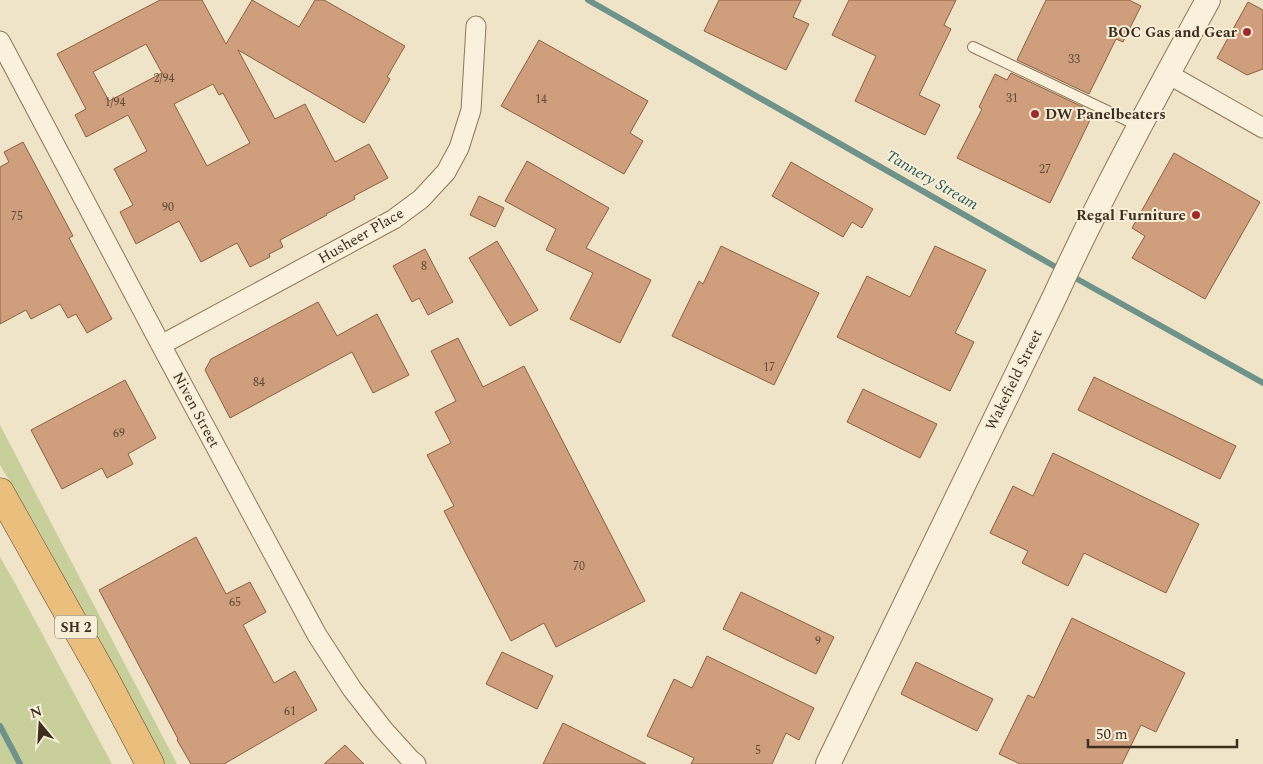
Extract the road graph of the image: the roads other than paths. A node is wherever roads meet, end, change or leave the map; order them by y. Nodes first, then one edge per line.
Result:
1 (1208, 0) edge
2 (476, 26) dead end
3 (0, 41) edge
4 (973, 47) dead end
5 (1168, 74) junction
6 (1139, 126) junction
7 (1263, 128) edge
8 (161, 345) junction
9 (0, 492) edge
10 (0, 521) edge
11 (133, 764) edge
12 (150, 764) edge
13 (416, 764) edge
14 (828, 764) edge

1 - 5 street, Wakefield Street
2 - 8 street, Husheer Place
3 - 8 street, Niven Street
4 - 6 lane
5 - 6 street, Wakefield Street
5 - 7 street
6 - 14 street, Wakefield Street
8 - 13 street, Niven Street
9 - 12 highway, SH 2
10 - 11 highway, SH 2

